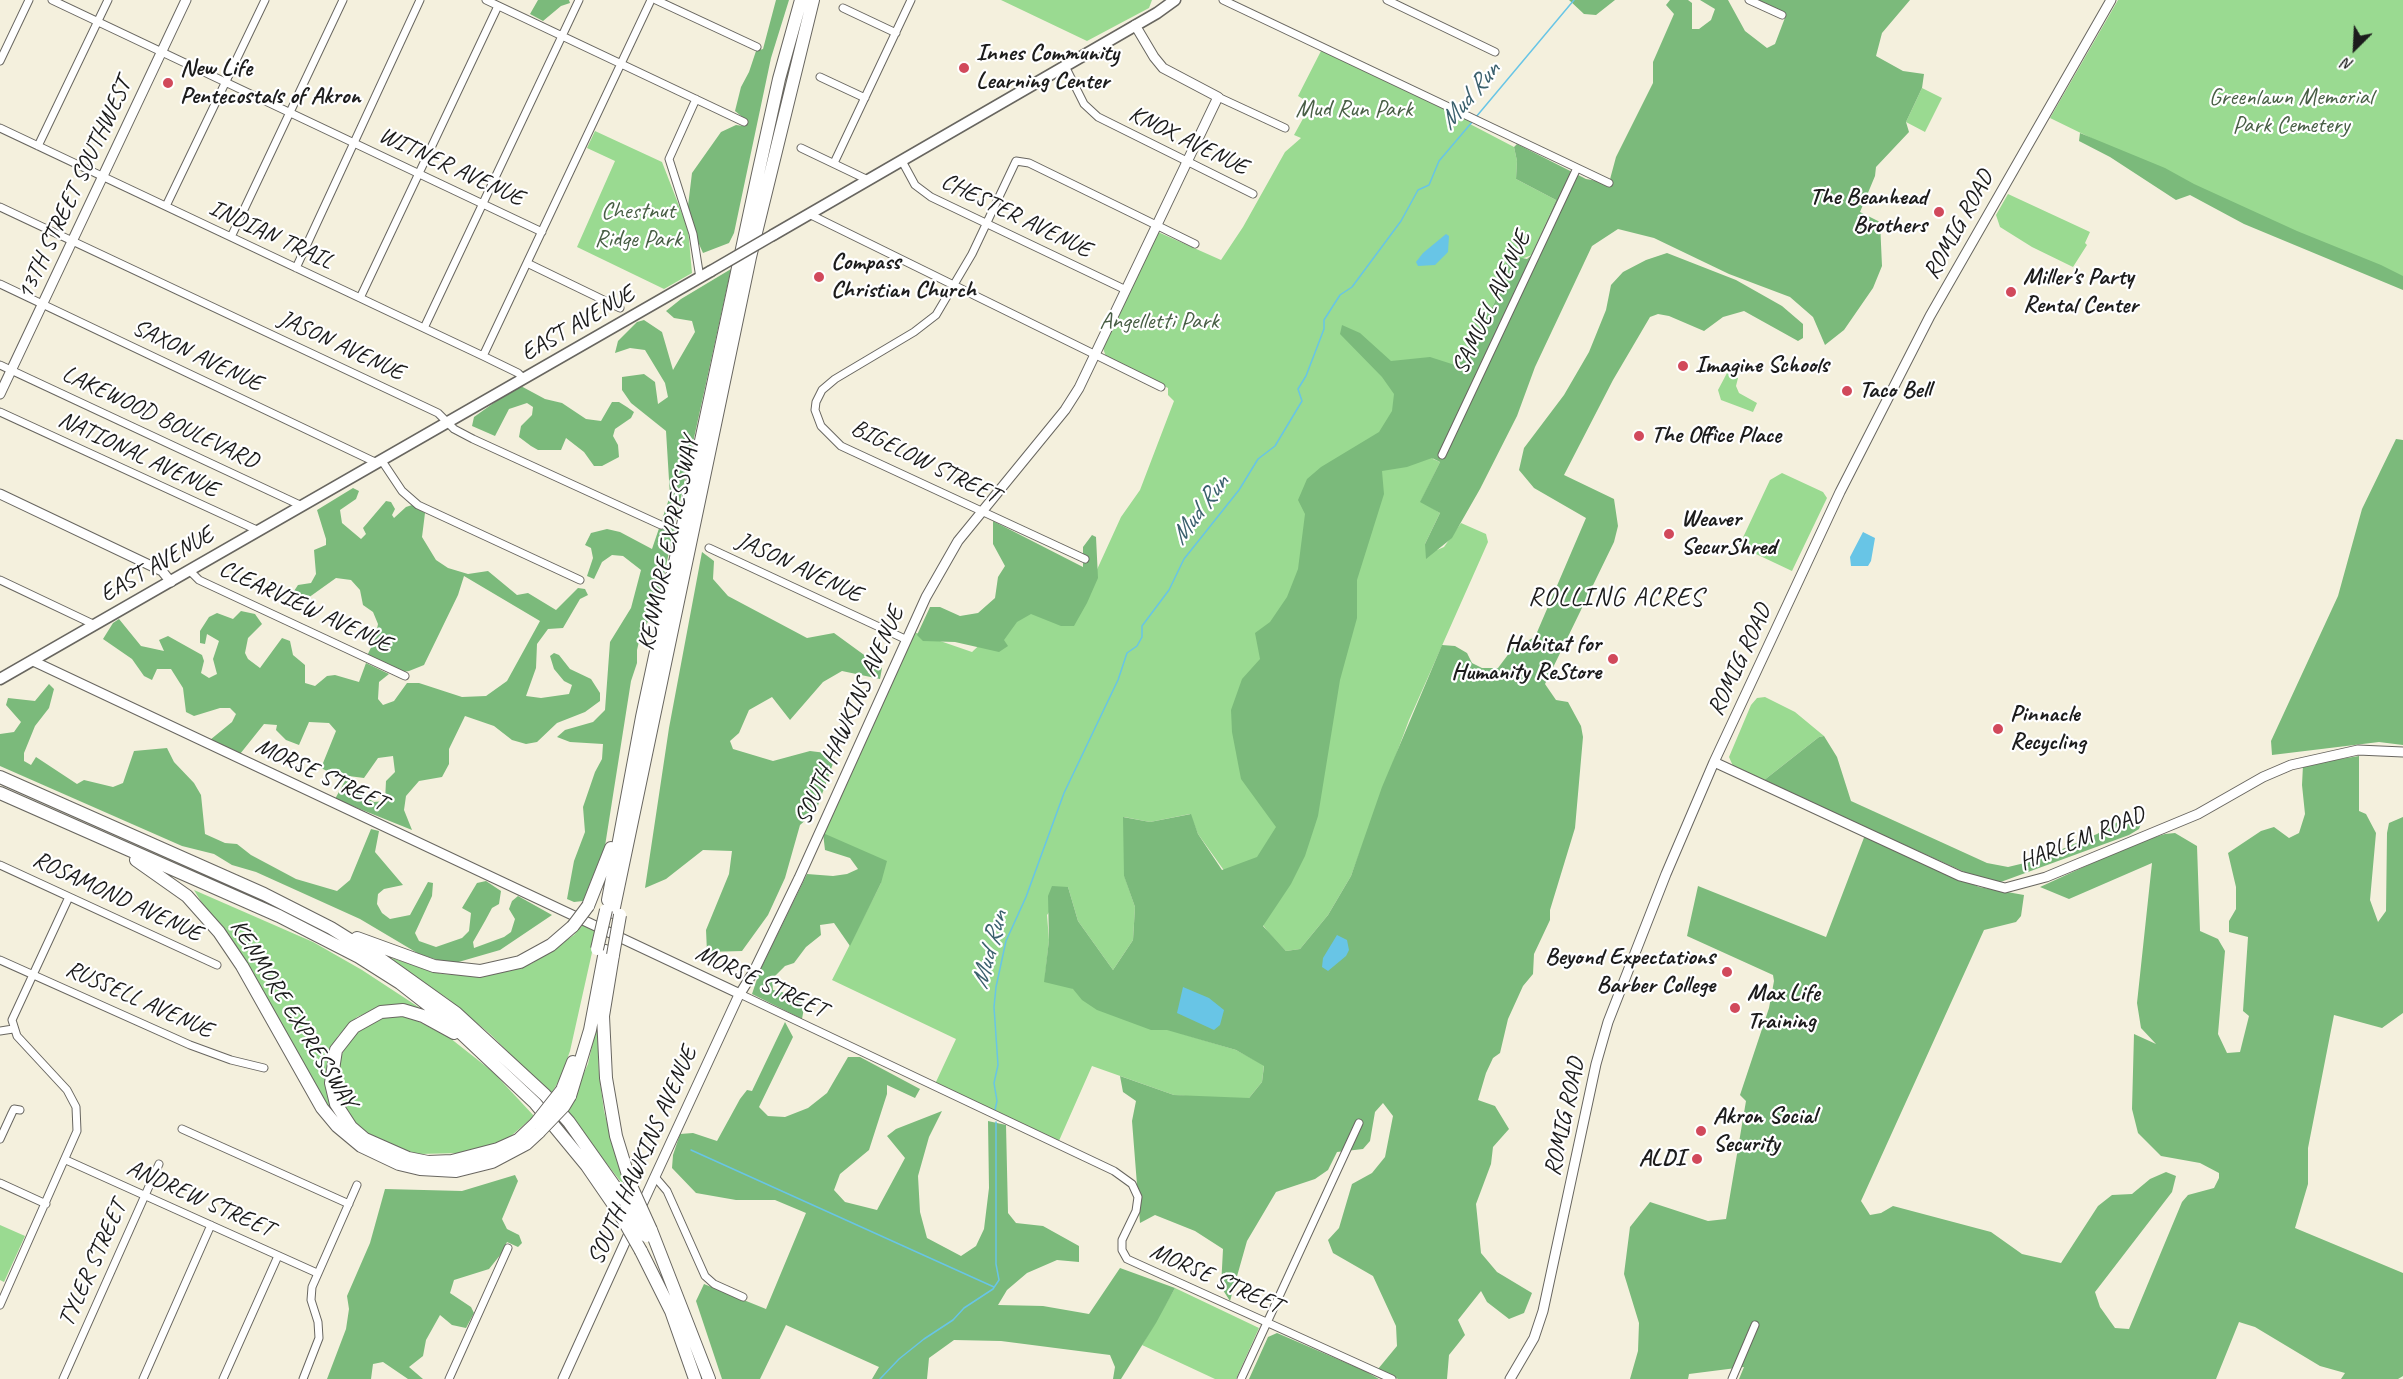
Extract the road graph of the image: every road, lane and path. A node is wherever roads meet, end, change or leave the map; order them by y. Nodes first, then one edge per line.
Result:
1 (29, 0) edge
2 (52, 0) edge
3 (108, 0) edge
4 (186, 0) edge
5 (265, 0) edge
6 (344, 0) edge
7 (420, 0) edge
8 (486, 0) edge
9 (579, 0) edge
10 (651, 0) edge
11 (656, 0) edge
12 (801, 0) edge
13 (813, 0) edge
14 (911, 0) edge
15 (1175, 0) edge
16 (1223, 0) edge
17 (1387, 0) edge
18 (1749, 0) edge
19 (2111, 0) edge
20 (498, 6) junction
21 (843, 8) dead end
22 (1782, 15) dead end
23 (98, 22) junction
24 (1135, 25) junction
25 (896, 33) junction
26 (562, 36) junction
27 (757, 47) dead end
28 (161, 52) junction
29 (1495, 52) dead end
30 (0, 61) edge
31 (621, 64) junction
32 (1065, 66) junction
33 (820, 77) dead end
34 (226, 82) junction
35 (1218, 97) junction
36 (865, 98) junction
37 (696, 99) junction
38 (290, 112) junction
39 (744, 122) dead end
40 (0, 128) edge
41 (1285, 128) dead end
42 (355, 143) junction
43 (38, 146) junction
44 (801, 148) dead end
45 (902, 161) junction
46 (1187, 162) junction
47 (834, 163) junction
48 (1577, 168) junction
49 (419, 174) junction
50 (103, 176) junction
51 (868, 180) junction
52 (1609, 183) dead end
53 (1253, 194) dead end
54 (483, 204) junction
55 (166, 206) junction
56 (0, 207) edge
57 (808, 214) junction
58 (985, 223) junction
59 (1157, 227) junction
60 (542, 232) junction
61 (231, 237) junction
62 (73, 241) junction
63 (1195, 244) dead end
64 (527, 263) junction
65 (296, 268) junction
66 (700, 278) junction
67 (0, 284) edge
68 (953, 286) junction
69 (1126, 290) junction
70 (360, 298) junction
71 (43, 304) junction
72 (620, 308) dead end
73 (424, 328) junction
74 (1097, 354) junction
75 (483, 356) junction
76 (0, 365) edge
77 (11, 370) junction
78 (524, 379) junction
79 (1161, 387) dead end
80 (0, 394) edge
81 (0, 412) edge
82 (448, 423) junction
83 (1442, 454) dead end
84 (380, 462) junction
85 (0, 494) edge
86 (303, 506) junction
87 (981, 511) junction
88 (661, 525) dead end
89 (260, 531) junction
90 (709, 548) dead end
91 (1085, 559) dead end
92 (190, 571) junction
93 (0, 580) edge
94 (580, 580) dead end
95 (171, 582) junction
96 (95, 625) junction
97 (905, 639) junction
98 (33, 661) junction
99 (405, 676) dead end
100 (0, 680) edge
101 (2403, 752) edge
102 (1714, 762) junction
103 (0, 777) edge
104 (628, 792) junction
105 (0, 793) edge
106 (91, 834) junction
107 (0, 865) edge
108 (69, 897) junction
109 (613, 913) junction
110 (331, 928) junction
111 (605, 952) junction
112 (0, 960) edge
113 (217, 965) dead end
114 (32, 974) junction
115 (740, 994) junction
116 (13, 1029) junction
117 (0, 1031) edge
118 (264, 1068) dead end
119 (515, 1084) junction
120 (20, 1110) dead end
121 (1359, 1123) dead end
122 (538, 1127) junction
123 (182, 1129) dead end
124 (0, 1139) edge
125 (66, 1160) junction
126 (159, 1164) dead end
127 (655, 1177) junction
128 (0, 1183) edge
129 (357, 1185) dead end
130 (145, 1196) junction
131 (46, 1204) junction
132 (349, 1204) junction
133 (211, 1226) junction
134 (649, 1233) junction
135 (508, 1248) dead end
136 (278, 1256) junction
137 (317, 1273) junction
138 (743, 1297) dead end
139 (0, 1305) edge
140 (1266, 1323) junction
141 (1755, 1325) dead end
142 (63, 1379) edge
143 (143, 1379) edge
144 (223, 1379) edge
145 (303, 1379) edge
146 (448, 1379) edge
147 (563, 1379) edge
148 (695, 1379) edge
149 (709, 1379) edge
150 (1241, 1379) edge
151 (1392, 1379) edge
152 (1510, 1379) edge
153 (1732, 1379) edge

1 - 30 street
2 - 23 street, WITNER AVENUE
3 - 23 street
4 - 28 street, 13TH STREET SOUTHWEST
5 - 34 street
6 - 38 street
7 - 42 street
8 - 20 street
9 - 26 street
10 - 31 street
11 - 27 street
12 - 104 highway, KENMORE EXPRESSWAY
13 - 109 highway, KENMORE EXPRESSWAY
14 - 25 street
15 - 24 main road, EAST AVENUE
16 - 48 street
17 - 29 street
18 - 22 street
19 - 102 street, ROMIG ROAD
20 - 26 street
20 - 49 street
21 - 25 street
23 - 28 street, WITNER AVENUE
23 - 43 street
24 - 32 main road, EAST AVENUE
24 - 35 street
25 - 36 street
26 - 31 street
26 - 54 street
28 - 34 street, WITNER AVENUE
28 - 50 street, 13TH STREET SOUTHWEST
31 - 37 street
31 - 60 street
32 - 45 main road, EAST AVENUE
32 - 46 street, KNOX AVENUE
33 - 36 street
34 - 38 street, WITNER AVENUE
34 - 55 street
35 - 41 street
35 - 46 street, SOUTH HAWKINS AVENUE
36 - 47 street
37 - 39 street
37 - 66 street
38 - 42 street, WITNER AVENUE
38 - 61 street
40 - 43 street, INDIAN TRAIL
42 - 49 street, WITNER AVENUE
42 - 65 street
43 - 50 street, INDIAN TRAIL
44 - 47 street
45 - 51 main road, EAST AVENUE
45 - 58 street, CHESTER AVENUE
46 - 53 street, KNOX AVENUE
46 - 59 street, SOUTH HAWKINS AVENUE
47 - 51 street
48 - 52 street
48 - 83 street, SAMUEL AVENUE
49 - 54 street, WITNER AVENUE
49 - 70 street
50 - 55 street, INDIAN TRAIL
50 - 62 street, 13TH STREET SOUTHWEST
51 - 57 main road, EAST AVENUE
54 - 60 street, WITNER AVENUE
54 - 73 street
55 - 61 street, INDIAN TRAIL
56 - 62 street, JASON AVENUE
57 - 66 main road, EAST AVENUE, bridge
57 - 68 street
58 - 59 street, BIGELOW STREET
58 - 68 street, BIGELOW STREET
58 - 69 street, CHESTER AVENUE
59 - 63 street
59 - 69 street, SOUTH HAWKINS AVENUE
60 - 64 street
61 - 65 street, INDIAN TRAIL
62 - 71 street, 13TH STREET SOUTHWEST
62 - 82 street, JASON AVENUE
64 - 72 street
64 - 75 street
65 - 70 street, INDIAN TRAIL
66 - 78 main road, EAST AVENUE
67 - 71 street, SAXON AVENUE
68 - 74 street
68 - 87 street, BIGELOW STREET
69 - 74 street, SOUTH HAWKINS AVENUE
70 - 73 street, INDIAN TRAIL
71 - 77 street, 13TH STREET SOUTHWEST
71 - 84 street, SAXON AVENUE
73 - 75 street, INDIAN TRAIL
74 - 79 street
74 - 87 street, SOUTH HAWKINS AVENUE
75 - 78 street, INDIAN TRAIL
76 - 77 street, LAKEWOOD BOULEVARD
77 - 80 street, 13TH STREET SOUTHWEST
77 - 86 street, LAKEWOOD BOULEVARD
78 - 82 main road, EAST AVENUE
81 - 89 street, NATIONAL AVENUE
82 - 84 main road, EAST AVENUE
82 - 88 street, JASON AVENUE
84 - 86 main road, EAST AVENUE
84 - 94 street
85 - 95 street
86 - 89 main road, EAST AVENUE
87 - 91 street, BIGELOW STREET
87 - 97 street, SOUTH HAWKINS AVENUE
89 - 92 main road, EAST AVENUE
90 - 97 street, JASON AVENUE
92 - 95 main road, EAST AVENUE
92 - 99 street, CLEARVIEW AVENUE
93 - 96 street
95 - 96 main road, EAST AVENUE
96 - 98 main road, EAST AVENUE
97 - 115 street, SOUTH HAWKINS AVENUE
98 - 100 main road, EAST AVENUE
98 - 115 street, MORSE STREET
101 - 102 street, HARLEM ROAD
102 - 152 street, ROMIG ROAD
103 - 110 highway
104 - 109 highway
104 - 110 highway, bridge
105 - 106 highway
106 - 119 highway
106 - 122 highway, KENMORE EXPRESSWAY
107 - 108 street, ROSAMOND AVENUE
108 - 113 street, ROSAMOND AVENUE
108 - 114 street
109 - 111 highway, bridge
110 - 134 highway, bridge
111 - 122 highway, bridge
111 - 134 highway, bridge
112 - 114 street, RUSSELL AVENUE
114 - 116 street
114 - 118 street, RUSSELL AVENUE
115 - 127 street, SOUTH HAWKINS AVENUE
115 - 140 street, MORSE STREET
116 - 117 street
116 - 125 street
119 - 122 highway
119 - 148 highway, bridge
120 - 124 street
121 - 140 street
123 - 132 street
125 - 130 street, ANDREW STREET
125 - 131 street
126 - 130 street, TYLER STREET
127 - 138 street
127 - 147 street, SOUTH HAWKINS AVENUE
128 - 131 street
129 - 132 street
130 - 133 street, ANDREW STREET
130 - 142 street, TYLER STREET
131 - 139 street
132 - 137 street
133 - 136 street, ANDREW STREET
133 - 143 street
134 - 149 highway
135 - 146 street
136 - 137 street, ANDREW STREET
136 - 144 street
137 - 145 street
140 - 150 street
140 - 151 street, MORSE STREET
141 - 153 street

